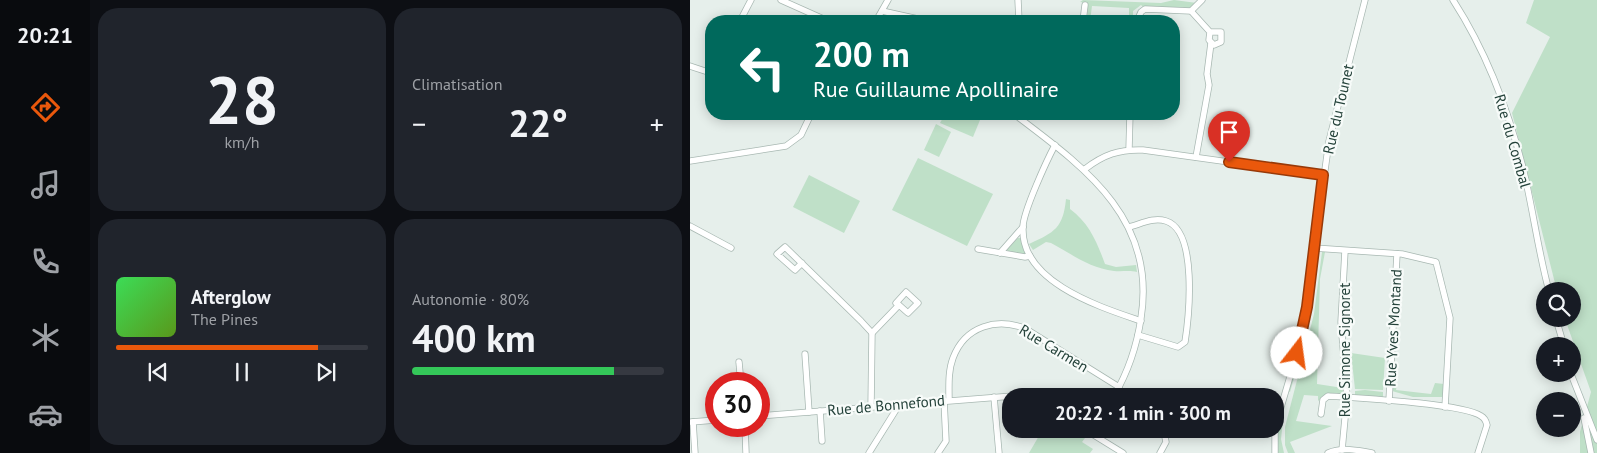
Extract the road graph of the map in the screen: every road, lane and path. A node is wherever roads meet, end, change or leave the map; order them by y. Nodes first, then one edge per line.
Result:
1 (751, 0) edge
2 (782, 0) edge
3 (888, 0) edge
4 (1018, 0) edge
5 (1202, 0) edge
6 (1365, 0) edge
7 (1453, 0) edge
8 (1085, 5) dead end
9 (882, 11) junction
10 (1191, 11) junction
11 (743, 15) edge
12 (815, 15) edge
13 (880, 15) edge
14 (900, 15) edge
15 (1019, 15) edge
16 (1084, 15) edge
17 (1141, 15) edge
18 (1210, 32) junction
19 (1211, 43) junction
20 (690, 66) edge
21 (705, 71) edge
22 (808, 120) edge
23 (1022, 120) edge
24 (1130, 120) edge
25 (1055, 146) junction
26 (1129, 149) junction
27 (1196, 157) junction
28 (690, 162) edge
29 (1085, 169) junction
30 (1323, 175) junction
31 (690, 226) edge
32 (1022, 227) junction
33 (1129, 227) junction
34 (731, 248) dead end
35 (1314, 248) junction
36 (978, 249) dead end
37 (1345, 251) junction
38 (1000, 253) junction
39 (1397, 254) junction
40 (1030, 256) junction
41 (802, 263) dead end
42 (1547, 282) edge
43 (899, 305) dead end
44 (1141, 321) junction
45 (872, 333) junction
46 (1138, 335) junction
47 (805, 354) dead end
48 (739, 362) dead end
49 (740, 372) edge
50 (1119, 387) joint
51 (994, 397) junction
52 (1002, 397) edge
53 (1284, 397) edge
54 (1347, 397) junction
55 (947, 400) junction
56 (1389, 402) junction
57 (1581, 403) joint
58 (899, 405) junction
59 (871, 407) junction
60 (1445, 407) junction
61 (820, 411) junction
62 (809, 412) junction
63 (1321, 414) dead end
64 (770, 415) edge
65 (705, 421) edge
66 (692, 422) edge
67 (745, 437) edge
68 (1102, 438) edge
69 (1165, 438) edge
70 (1275, 438) edge
71 (1597, 440) edge
72 (822, 442) dead end
73 (1342, 450) junction
74 (695, 453) edge
75 (746, 453) edge
76 (870, 453) edge
77 (938, 453) edge
78 (999, 453) edge
79 (1123, 453) edge
80 (1160, 453) edge
81 (1275, 453) edge
82 (1328, 453) edge
83 (1372, 453) edge
84 (1478, 453) edge
85 (1591, 453) edge

1 - 11 street
2 - 12 street
3 - 9 street
4 - 15 street
5 - 10 street
6 - 30 street, Rue du Tounet
7 - 42 street, Rue du Combal
8 - 16 street
9 - 13 street
9 - 14 street
10 - 17 street
10 - 18 street
18 - 19 street
18 - 19 street
19 - 27 street
20 - 21 street
22 - 28 street
23 - 25 street
24 - 26 street
25 - 29 street
25 - 32 street
26 - 27 street
26 - 29 street
27 - 30 street
29 - 33 street
30 - 35 street, Rue du Tounet
31 - 34 street
32 - 38 street
32 - 40 street
33 - 44 street
33 - 46 street
35 - 37 street
35 - 53 street, Rue du Tounet
36 - 38 street
37 - 39 street
37 - 54 street, Rue Simone Signoret
38 - 40 street
39 - 56 street, Rue Yves Montand
39 - 60 street
40 - 44 street
41 - 45 street
43 - 45 street
44 - 46 street
45 - 59 street
46 - 50 street
47 - 62 street
48 - 49 street
50 - 55 street, Rue Carmen
51 - 52 street, Rue de Bonnefond
51 - 55 street, Rue de Bonnefond
51 - 78 street
54 - 56 street
54 - 63 street
54 - 73 street, Rue Simone Signoret
55 - 58 street, Rue de Bonnefond
55 - 77 street, Rue Carmen
56 - 60 street
57 - 71 street
57 - 85 street
58 - 59 street, Rue de Bonnefond
58 - 76 street
59 - 61 street, Rue de Bonnefond
60 - 84 street
61 - 62 street, Rue de Bonnefond
61 - 72 street
62 - 64 street, Rue de Bonnefond
65 - 66 street
66 - 74 street
67 - 75 street
68 - 79 street
69 - 80 street
70 - 81 street
73 - 82 street
73 - 83 street

